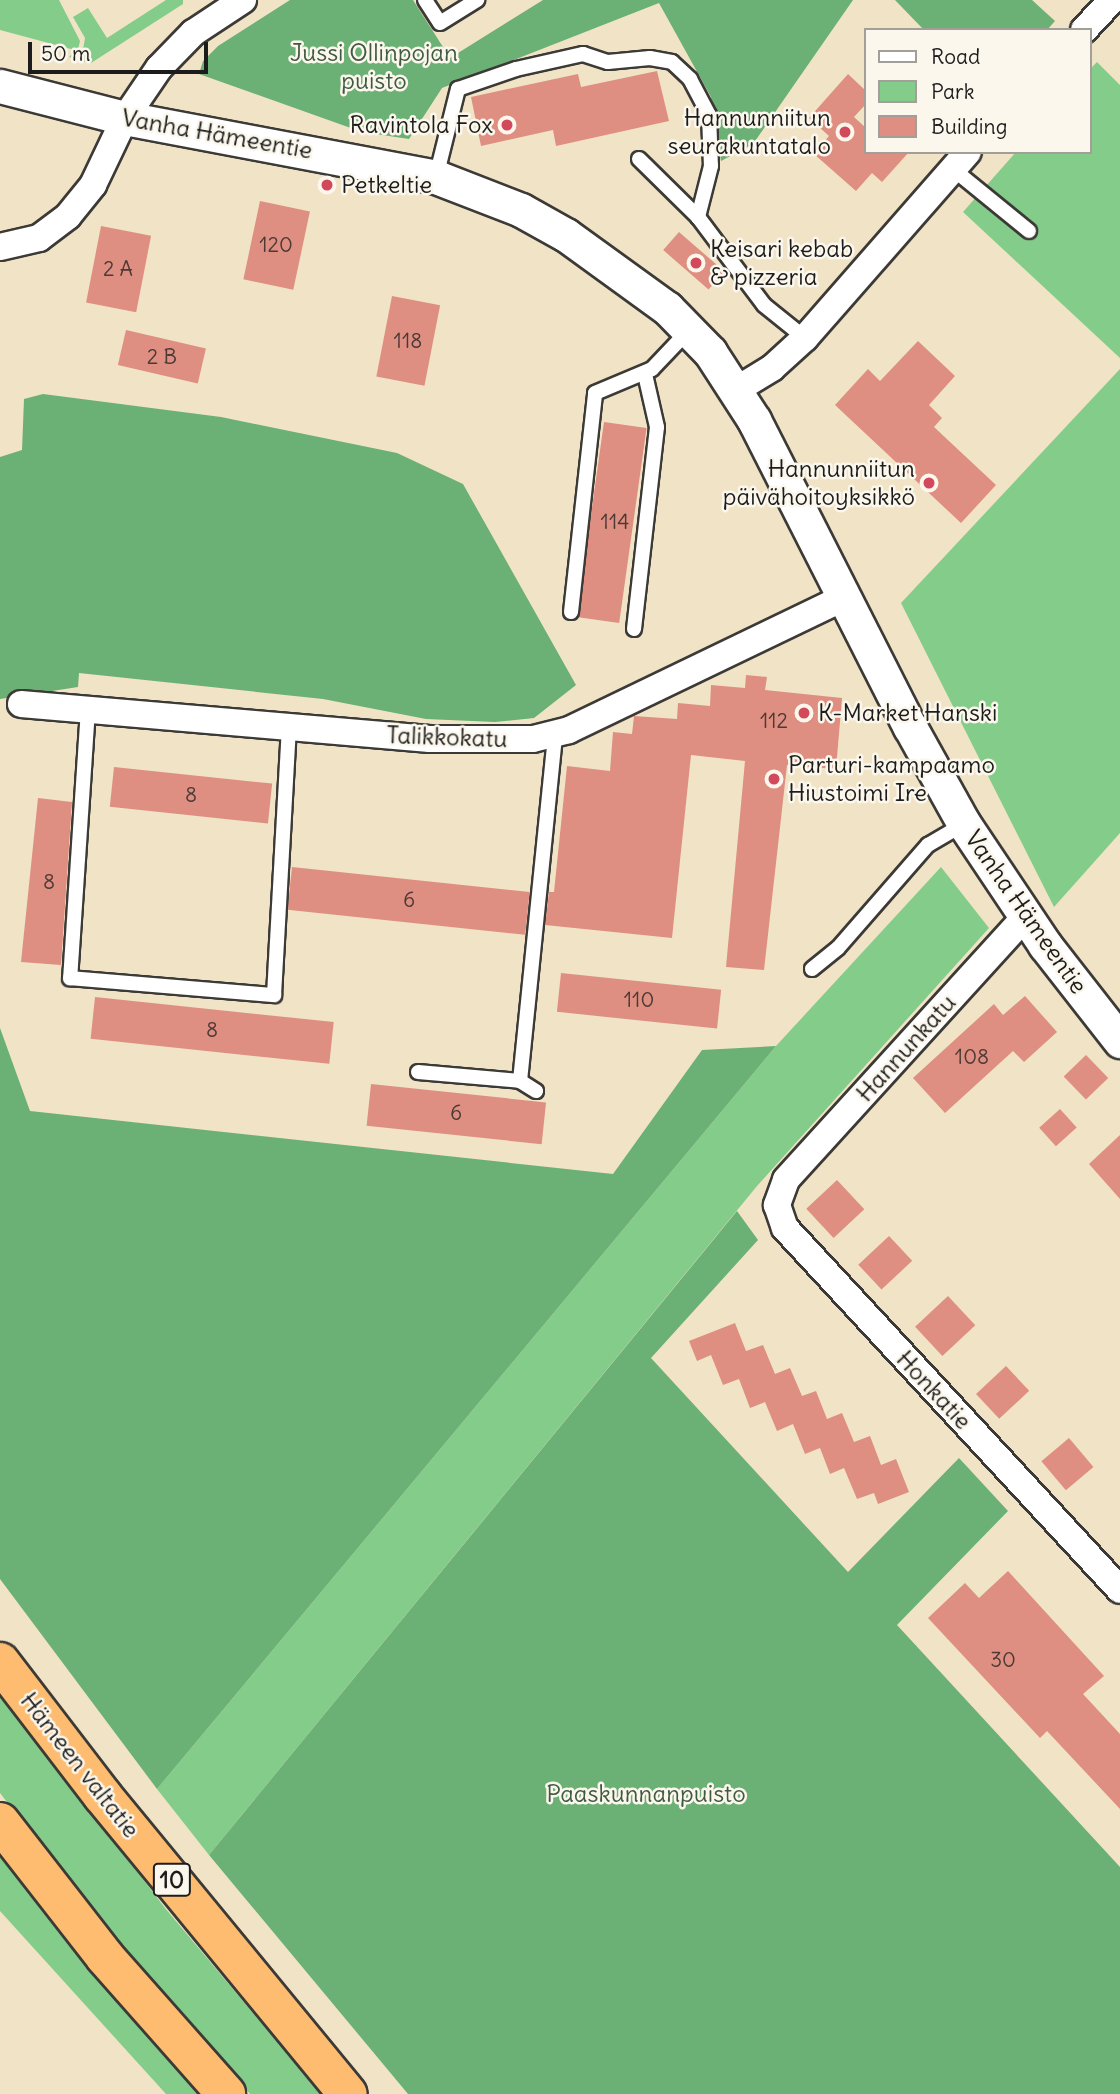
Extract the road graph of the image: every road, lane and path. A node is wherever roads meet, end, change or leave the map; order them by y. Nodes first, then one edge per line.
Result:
1 (243, 0) edge
2 (425, 0) edge
3 (477, 0) edge
4 (1112, 0) edge
5 (1086, 28) edge
6 (0, 86) edge
7 (125, 118) junction
8 (639, 159) dead end
9 (961, 161) edge
10 (436, 177) junction
11 (698, 217) junction
12 (1029, 231) dead end
13 (0, 247) edge
14 (689, 330) junction
15 (805, 338) junction
16 (645, 374) junction
17 (736, 390) junction
18 (843, 598) junction
19 (571, 612) dead end
20 (634, 629) dead end
21 (21, 704) dead end
22 (88, 709) junction
23 (289, 726) junction
24 (555, 735) junction
25 (964, 824) junction
26 (1025, 917) junction
27 (812, 969) dead end
28 (1120, 1041) edge
29 (418, 1072) dead end
30 (520, 1081) junction
31 (536, 1091) dead end
32 (786, 1180) joint
33 (1120, 1590) edge
34 (0, 1662) edge
35 (0, 1822) edge
36 (226, 2094) edge
37 (348, 2094) edge

1 - 7 street
2 - 3 lane
4 - 5 street
6 - 7 street, Vanha Hämeentie
7 - 10 street, Vanha Hämeentie
7 - 13 street
8 - 11 lane
9 - 12 lane
9 - 15 street
10 - 11 lane
10 - 14 street, Vanha Hämeentie
11 - 15 lane
14 - 16 lane
14 - 17 street, Vanha Hämeentie
15 - 17 street
16 - 19 lane
16 - 20 lane
17 - 18 street, Vanha Hämeentie
18 - 24 street, Talikkokatu
18 - 25 street, Vanha Hämeentie
21 - 22 street, Talikkokatu
22 - 23 street, Talikkokatu
22 - 23 lane
23 - 24 street, Talikkokatu
24 - 30 lane
25 - 26 street, Vanha Hämeentie
25 - 27 lane
26 - 28 street, Vanha Hämeentie
26 - 32 street, Hannunkatu
29 - 30 lane
30 - 31 lane
32 - 33 street, Honkatie
34 - 37 highway, Hämeen valtatie / 10
35 - 36 highway

